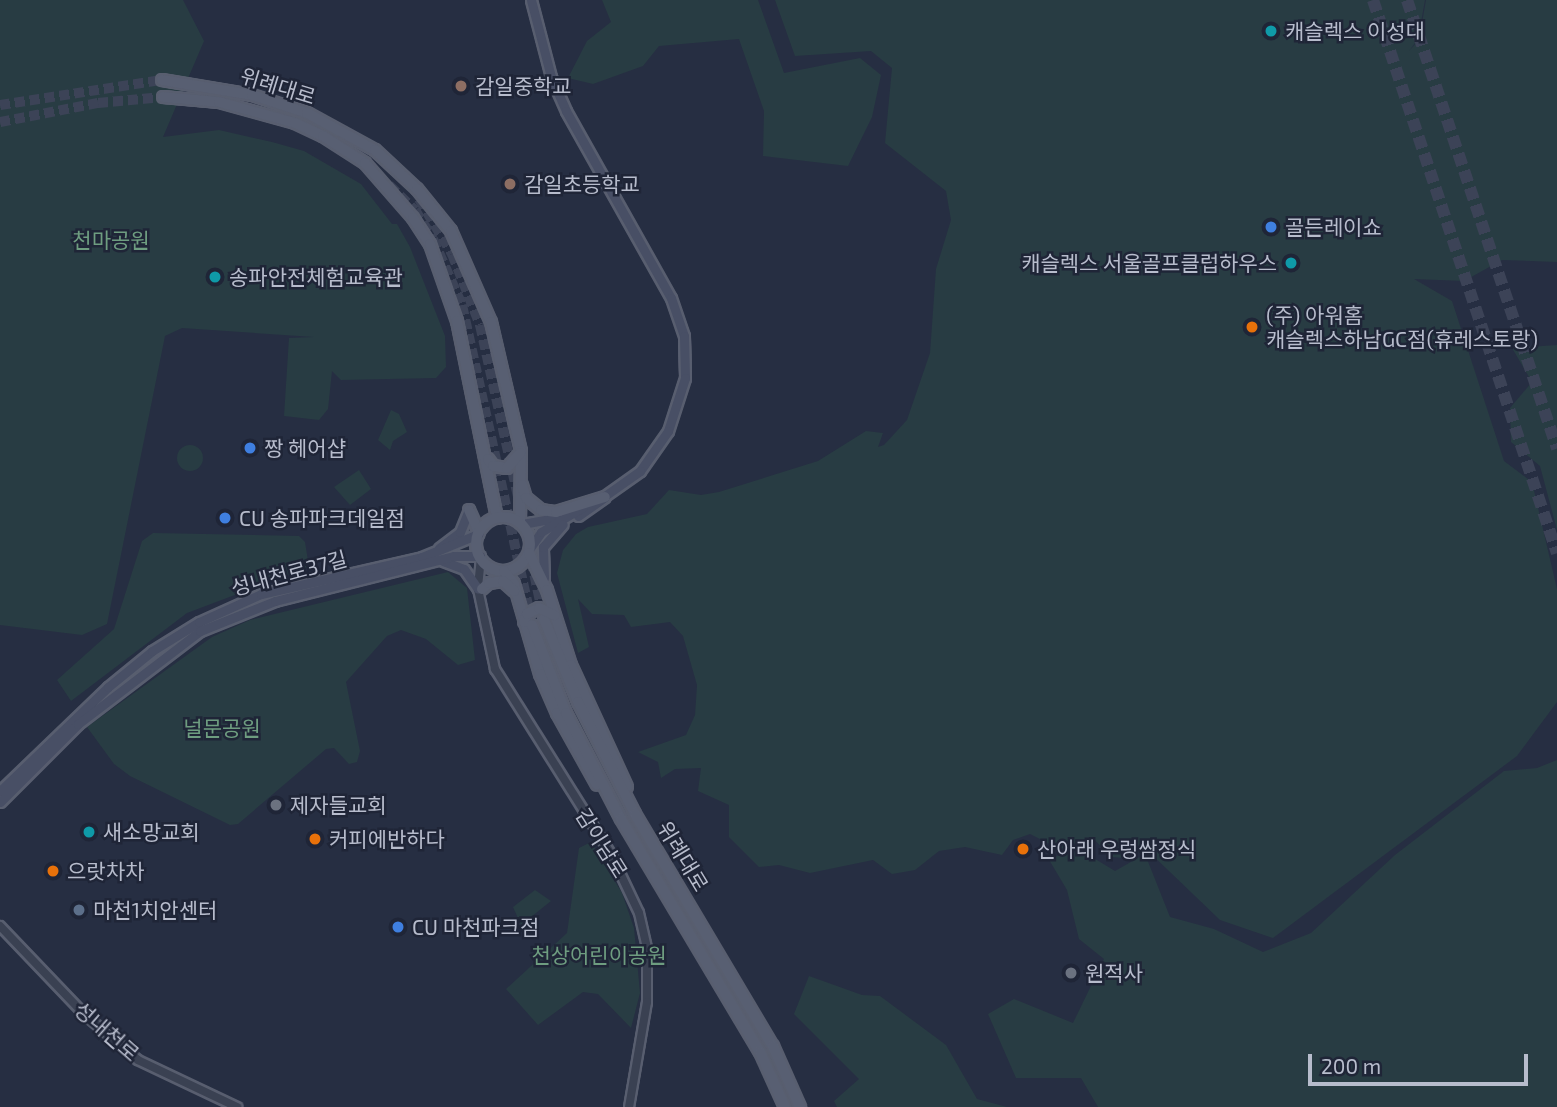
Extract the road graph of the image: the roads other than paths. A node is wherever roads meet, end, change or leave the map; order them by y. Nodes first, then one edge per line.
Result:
1 (531, 0) edge
2 (162, 80) tunnel mouth
3 (163, 97) tunnel mouth
4 (521, 451) junction
5 (486, 457) junction
6 (521, 478) junction
7 (605, 497) junction
8 (469, 510) joint
9 (497, 518) junction
10 (561, 518) junction
11 (521, 523) junction
12 (479, 533) junction
13 (529, 551) junction
14 (422, 556) junction
15 (480, 557) junction
16 (438, 560) junction
17 (501, 570) junction
18 (329, 583) junction
19 (547, 590) junction
20 (480, 592) junction
21 (519, 602) junction
22 (549, 617) junction
23 (528, 623) junction
24 (76, 721) junction
25 (0, 791) edge
26 (0, 802) edge
27 (0, 926) edge
28 (237, 1107) edge
29 (629, 1107) edge
30 (785, 1107) edge
31 (800, 1107) edge

1 - 7 main road
2 - 4 main road, 위례대로
3 - 5 main road, 위례대로
4 - 5 main road
4 - 6 main road, 위례대로
5 - 9 main road
6 - 7 main road
6 - 11 main road, 위례대로
7 - 10 main road
7 - 19 main road
8 - 12 main road
8 - 14 main road
9 - 11 main road
9 - 12 main road
10 - 11 main road
10 - 13 main road
11 - 13 main road
12 - 14 main road, 성내천로37길
12 - 15 main road
13 - 17 main road
13 - 19 main road, 위례대로
14 - 18 main road, 성내천로37길
15 - 16 main road, 성내천로37길
15 - 17 main road
15 - 20 street, 감이남로
16 - 18 main road, 성내천로37길
16 - 20 main road
17 - 20 main road
17 - 21 main road, 위례대로
18 - 24 main road, 성내천로37길
19 - 22 main road, 위례대로
20 - 21 main road
20 - 29 street, 감이남로
21 - 23 main road, 위례대로
22 - 23 main road
22 - 31 main road, 위례대로
23 - 30 main road, 위례대로
24 - 25 main road, 성내천로37길
24 - 26 main road, 성내천로37길
27 - 28 street, 성내천로

